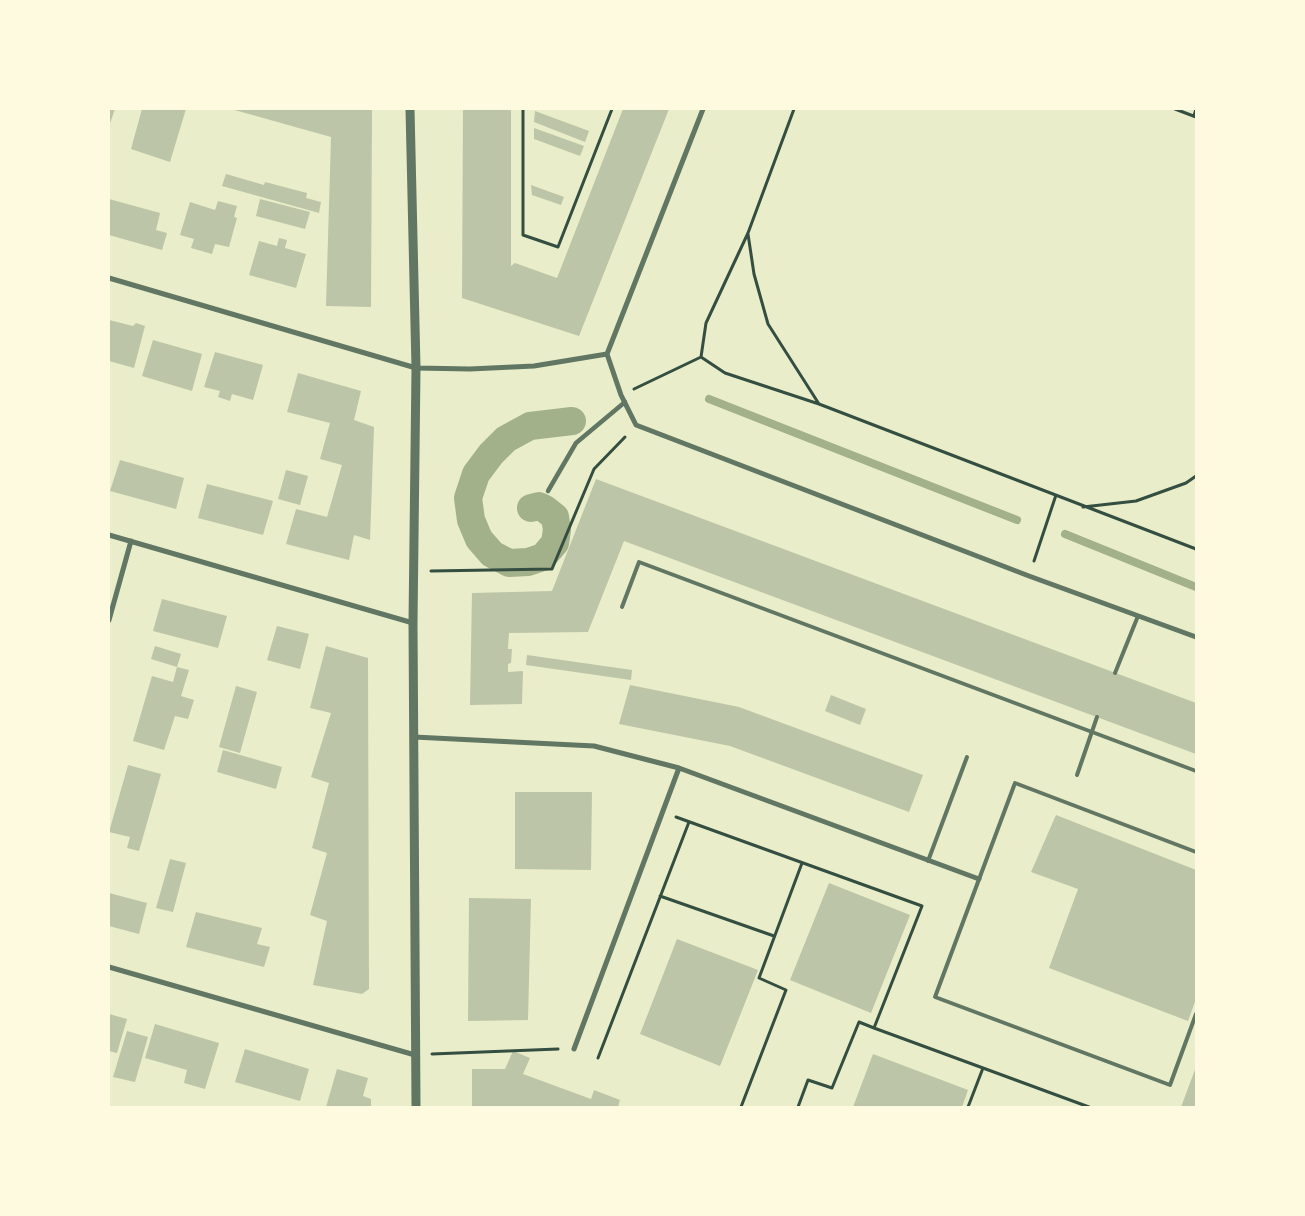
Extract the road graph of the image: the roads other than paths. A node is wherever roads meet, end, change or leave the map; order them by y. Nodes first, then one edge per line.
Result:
1 (410, 109) edge
2 (703, 109) edge
3 (109, 278) edge
4 (607, 354) junction
5 (416, 368) junction
6 (625, 402) junction
7 (548, 491) dead end
8 (109, 535) edge
9 (131, 541) junction
10 (622, 607) dead end
11 (1138, 616) junction
12 (109, 620) edge
13 (413, 623) junction
14 (1196, 637) edge
15 (1115, 673) dead end
16 (1097, 717) dead end
17 (1092, 732) junction
18 (414, 737) junction
19 (967, 757) dead end
20 (679, 768) junction
21 (1196, 771) edge
22 (1077, 775) dead end
23 (1196, 852) edge
24 (928, 860) junction
25 (979, 879) junction
26 (109, 967) edge
27 (1196, 1014) edge
28 (574, 1049) road end
29 (416, 1055) junction
30 (416, 1107) edge

1 - 5 street
2 - 4 street
3 - 5 street
4 - 5 street
4 - 6 street
5 - 13 street
6 - 7 street
6 - 11 street
8 - 9 street
9 - 12 street
9 - 13 street
10 - 17 lane
11 - 14 street
11 - 15 lane
13 - 18 street
16 - 17 lane
17 - 21 lane
17 - 22 lane
18 - 20 street
18 - 29 street
19 - 24 lane
20 - 24 street
20 - 28 street
23 - 25 lane
24 - 25 street
25 - 27 lane
26 - 29 street
29 - 30 street

